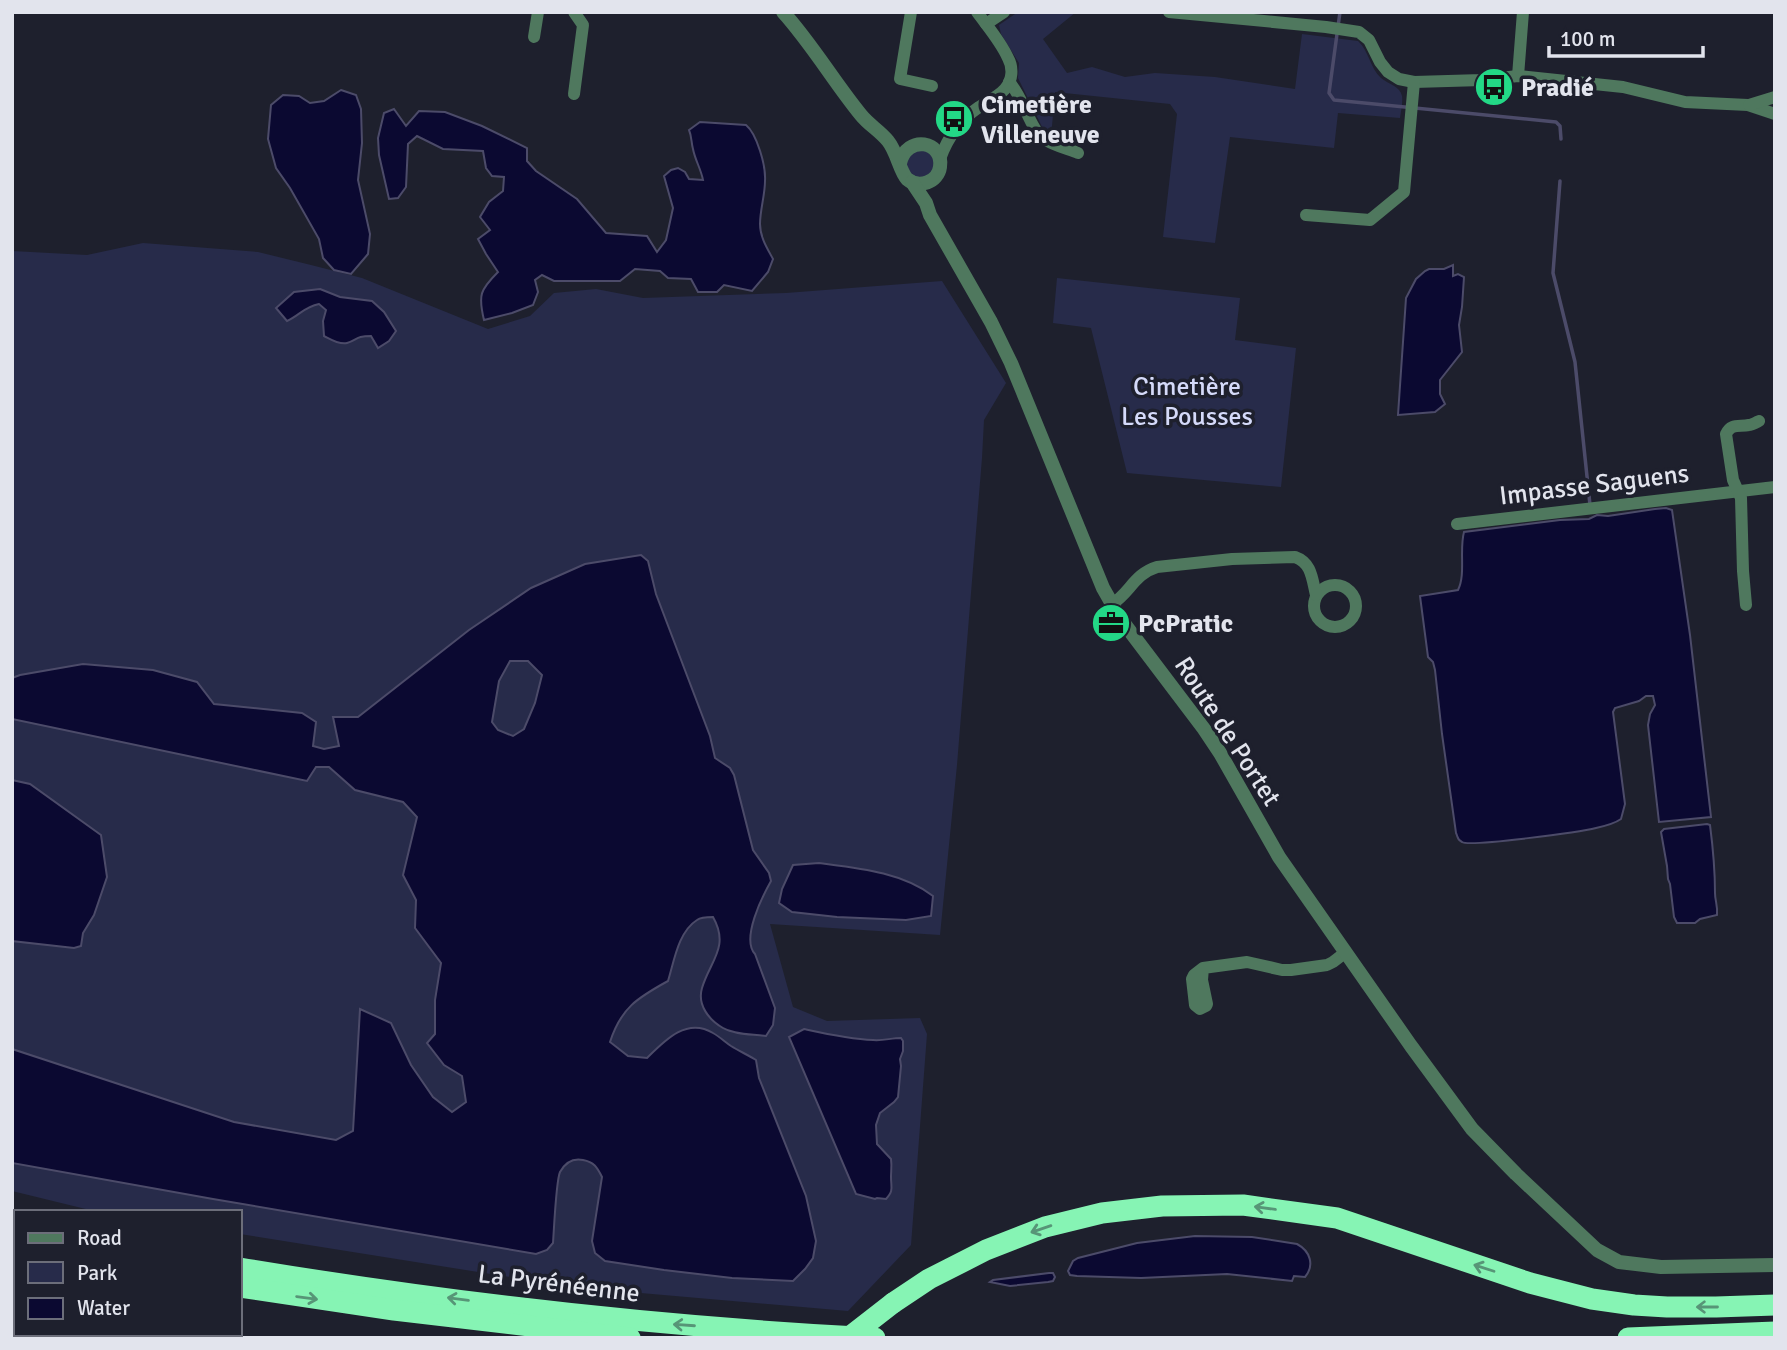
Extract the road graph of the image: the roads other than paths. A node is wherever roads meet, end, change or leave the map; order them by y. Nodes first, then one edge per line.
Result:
1 (538, 12) edge
2 (574, 12) edge
3 (783, 12) edge
4 (911, 12) edge
5 (978, 12) edge
6 (1004, 12) edge
7 (1169, 12) edge
8 (1523, 12) edge
9 (1250, 17) edge
10 (986, 24) junction
11 (534, 37) dead end
12 (1518, 76) junction
13 (1009, 82) junction
14 (1413, 82) junction
15 (932, 86) dead end
16 (574, 94) dead end
17 (1775, 97) edge
18 (1748, 105) junction
19 (1775, 114) edge
20 (952, 134) junction
21 (887, 139) junction
22 (920, 145) junction
23 (1078, 153) dead end
24 (940, 159) junction
25 (900, 163) junction
26 (934, 179) junction
27 (912, 182) junction
28 (926, 203) junction
29 (1306, 215) dead end
30 (1759, 421) dead end
31 (1775, 487) edge
32 (1737, 491) junction
33 (1457, 523) dead end
34 (1316, 595) dead end
35 (1112, 604) junction
36 (1746, 605) dead end
37 (1346, 952) junction
38 (1203, 968) dead end
39 (1775, 1265) edge
40 (242, 1268) edge
41 (242, 1287) edge
42 (1775, 1305) edge
43 (1775, 1332) edge
44 (630, 1338) edge
45 (848, 1338) edge
46 (875, 1338) edge
47 (1628, 1338) edge

1 - 11 street
2 - 16 street
3 - 21 street
4 - 15 street
5 - 10 street
6 - 10 street
7 - 9 street
8 - 12 street
9 - 14 street
10 - 13 street
12 - 14 street
12 - 18 street
13 - 20 street
13 - 23 street
14 - 29 street
17 - 18 street
18 - 19 street
20 - 22 street
20 - 24 street
21 - 22 street
21 - 25 street
22 - 24 street
22 - 25 street
24 - 26 street
25 - 27 street
26 - 27 street
26 - 28 street
27 - 28 street, Route de Portet
28 - 35 street, Route de Portet
30 - 32 street
31 - 32 street, Impasse Saguens
32 - 33 street, Impasse Saguens
32 - 36 street
34 - 35 street
35 - 37 street, Route de Portet
37 - 38 street
37 - 39 street, Route de Portet
46 -> 40 highway, La Pyrénéenne
41 -> 44 highway, La Pyrénéenne
42 -> 45 highway, bridge
43 - 47 highway

